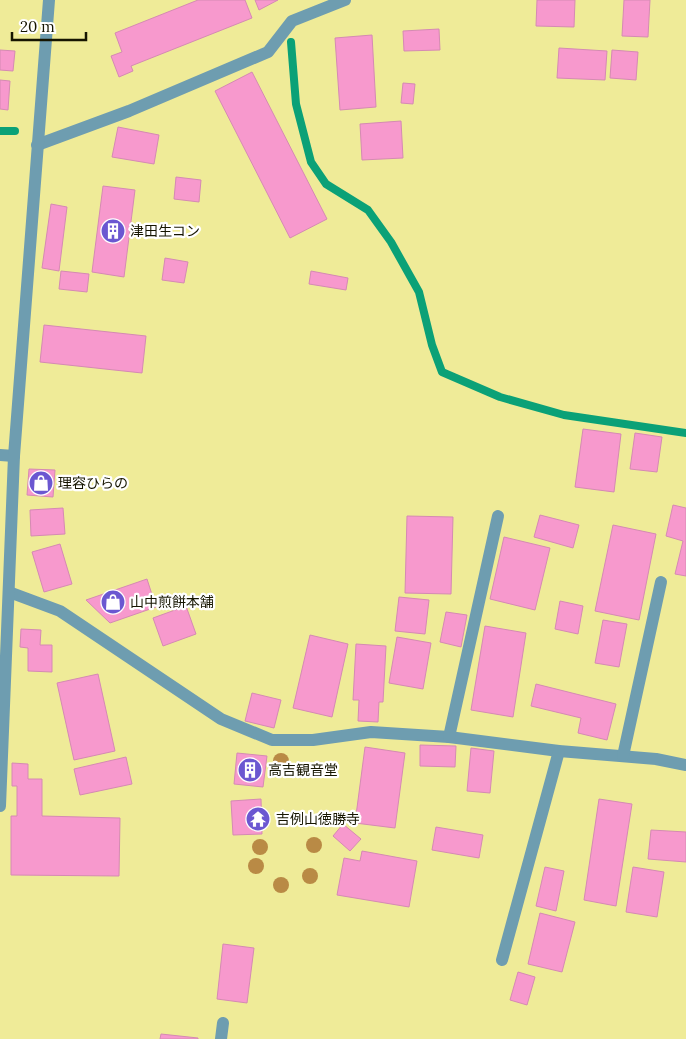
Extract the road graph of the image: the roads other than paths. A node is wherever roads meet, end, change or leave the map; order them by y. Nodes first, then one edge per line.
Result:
1 (49, 0) edge
2 (345, 0) edge
3 (331, 2) edge
4 (37, 146) junction
5 (0, 455) edge
6 (14, 456) junction
7 (498, 516) dead end
8 (661, 582) dead end
9 (9, 592) junction
10 (449, 737) junction
11 (559, 751) junction
12 (622, 756) junction
13 (686, 765) edge
14 (0, 806) edge
15 (502, 960) dead end
16 (223, 1024) dead end
17 (221, 1039) edge

1 - 4 street
2 - 3 street
3 - 4 street
4 - 6 street
5 - 6 street
6 - 9 street
7 - 10 street
8 - 12 street
9 - 10 street
9 - 14 street
10 - 11 street
11 - 12 street
11 - 15 street
12 - 13 street
16 - 17 street

